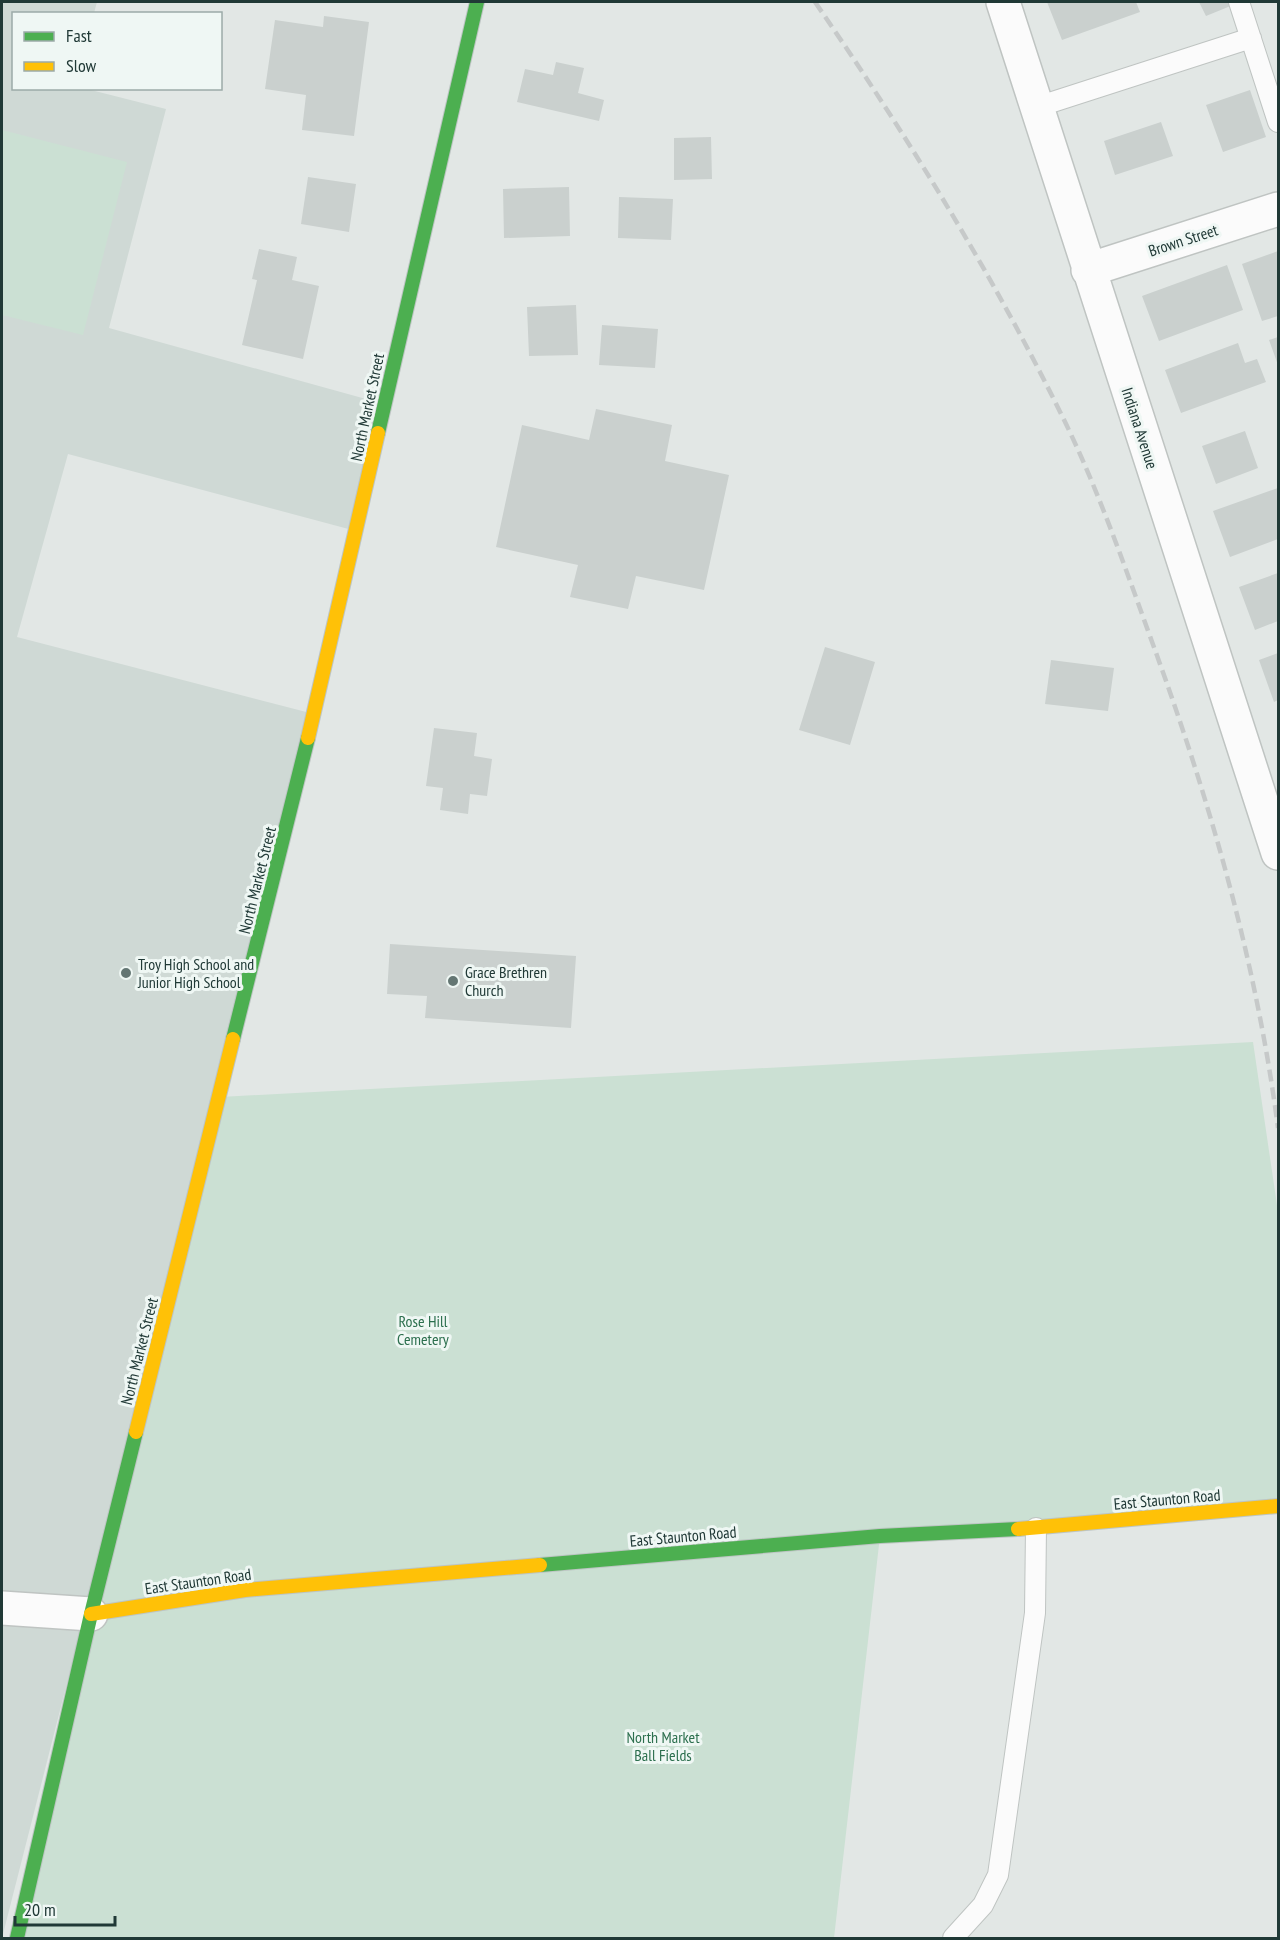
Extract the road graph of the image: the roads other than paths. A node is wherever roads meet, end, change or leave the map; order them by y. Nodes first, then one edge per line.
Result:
1 (477, 2) edge
2 (1003, 2) edge
3 (1239, 2) edge
4 (1251, 38) junction
5 (1037, 107) junction
6 (1278, 122) edge
7 (1278, 209) edge
8 (1088, 270) junction
9 (1278, 853) edge
10 (1278, 1506) edge
11 (1036, 1527) junction
12 (2, 1608) edge
13 (91, 1614) junction
14 (17, 1938) edge
15 (953, 1938) edge

1 - 13 street, North Market Street
2 - 5 street, Indiana Avenue
3 - 4 lane
4 - 5 lane
4 - 6 lane
5 - 8 street, Indiana Avenue
7 - 8 street, Brown Street
8 - 9 street, Indiana Avenue
10 - 11 street, East Staunton Road
11 - 13 street, East Staunton Road
11 - 15 lane
12 - 13 street
13 - 14 street, North Market Street

